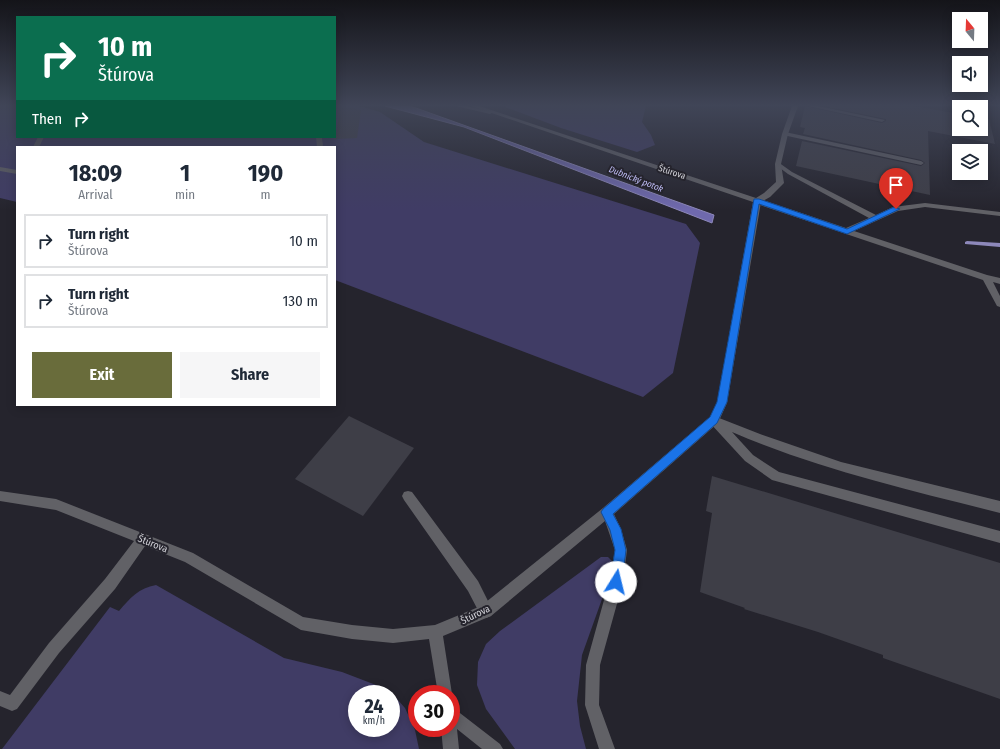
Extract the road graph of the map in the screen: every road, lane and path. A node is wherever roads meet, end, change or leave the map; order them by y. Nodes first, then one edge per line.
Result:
1 (579, 141) edge
2 (783, 141) edge
3 (818, 141) edge
4 (921, 163) dead end
5 (778, 164) junction
6 (0, 169) edge
7 (16, 172) edge
8 (757, 201) junction
9 (1000, 214) edge
10 (875, 218) junction
11 (847, 231) junction
12 (986, 278) junction
13 (1000, 281) edge
14 (1000, 284) edge
15 (1000, 304) edge
16 (714, 420) junction
17 (0, 496) edge
18 (408, 496) dead end
19 (1000, 507) edge
20 (607, 512) junction
21 (1000, 537) edge
22 (143, 538) junction
23 (486, 611) junction
24 (434, 632) junction
25 (443, 685) edge
26 (0, 698) edge
27 (460, 722) edge
28 (450, 737) edge
29 (451, 749) edge
30 (495, 749) edge
31 (607, 749) edge

1 - 8 street, Štúrova
2 - 5 street
3 - 4 street
5 - 8 street
5 - 10 street
6 - 7 street
8 - 11 street, Štúrova
8 - 16 street, Štúrova
9 - 10 street
10 - 11 street
11 - 12 street, Štúrova
12 - 13 street, Štúrova
12 - 14 street
12 - 15 street
16 - 19 street
16 - 20 street, Štúrova
16 - 21 street
17 - 22 street, Štúrova
18 - 23 street
20 - 23 street, Štúrova
20 - 31 street
22 - 24 street, Štúrova
22 - 26 street
23 - 24 street, Štúrova
24 - 25 street
27 - 30 street
28 - 29 street

